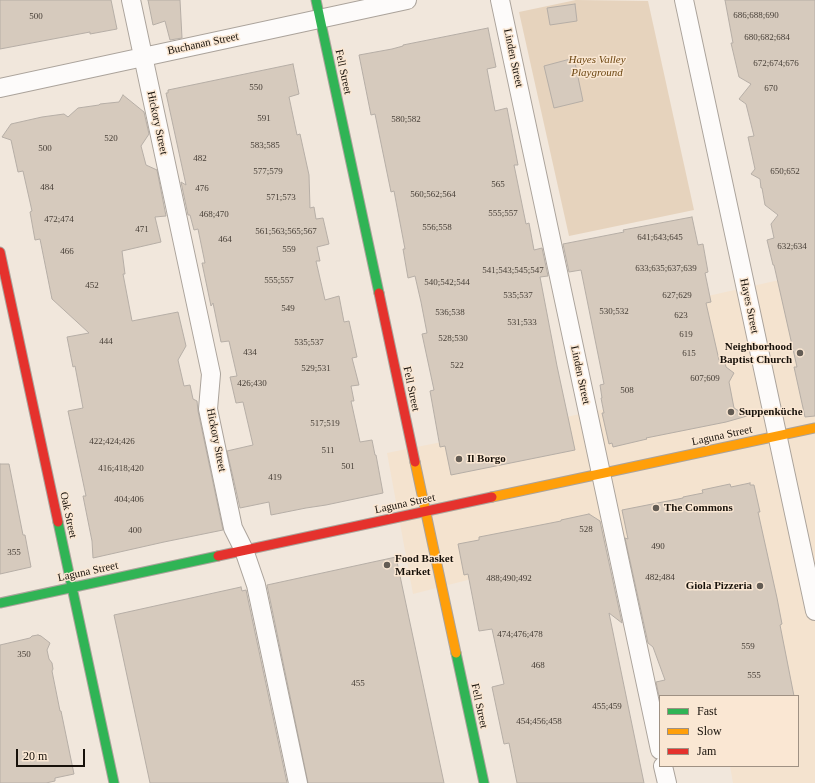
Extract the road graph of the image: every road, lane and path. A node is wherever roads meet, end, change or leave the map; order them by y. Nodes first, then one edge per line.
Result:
1 (131, 0) edge
2 (316, 0) edge
3 (407, 0) edge
4 (500, 0) edge
5 (684, 0) edge
6 (320, 19) junction
7 (143, 57) junction
8 (0, 88) edge
9 (0, 252) edge
10 (815, 428) edge
11 (778, 436) junction
12 (601, 474) junction
13 (426, 512) junction
14 (244, 550) junction
15 (72, 587) junction
16 (0, 603) edge
17 (815, 611) edge
18 (659, 745) edge
19 (664, 767) edge
20 (114, 783) edge
21 (298, 783) edge
22 (484, 783) edge
23 (667, 783) edge

1 - 7 street, Hickory Street
2 - 6 main road, Fell Street
3 - 6 street, Buchanan Street
4 - 12 street, Linden Street
5 - 11 street, Hayes Street
6 - 7 street, Buchanan Street
6 - 13 main road, Fell Street
7 - 8 street, Buchanan Street
7 - 14 street, Hickory Street
9 - 15 main road, Oak Street
10 - 11 main road, Laguna Street
11 - 12 main road, Laguna Street
11 - 17 street, Hayes Street
12 - 13 main road, Laguna Street
12 - 18 street, Linden Street
13 - 14 main road, Laguna Street
13 - 22 main road, Fell Street
14 - 15 main road, Laguna Street
14 - 21 street, Hickory Street
15 - 16 main road, Laguna Street
15 - 20 main road, Oak Street
19 - 23 street

